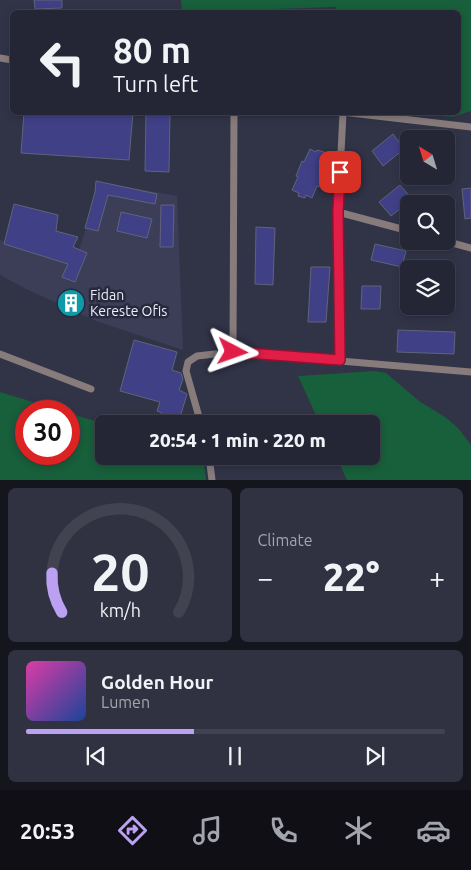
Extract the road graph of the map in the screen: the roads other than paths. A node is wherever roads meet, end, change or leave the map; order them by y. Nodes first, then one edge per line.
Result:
1 (234, 115) edge
2 (343, 115) edge
3 (361, 115) edge
4 (471, 127) edge
5 (338, 212) junction
6 (400, 229) edge
7 (455, 244) edge
8 (471, 248) edge
9 (233, 352) junction
10 (0, 354) edge
11 (340, 360) junction
12 (471, 372) edge
13 (91, 389) dead end
14 (198, 415) edge
15 (210, 465) edge
16 (212, 480) edge

1 - 9 street
2 - 5 street
3 - 4 street
5 - 6 street
5 - 11 street
7 - 8 street
9 - 11 street
9 - 14 street
10 - 13 street
11 - 12 street
15 - 16 street

